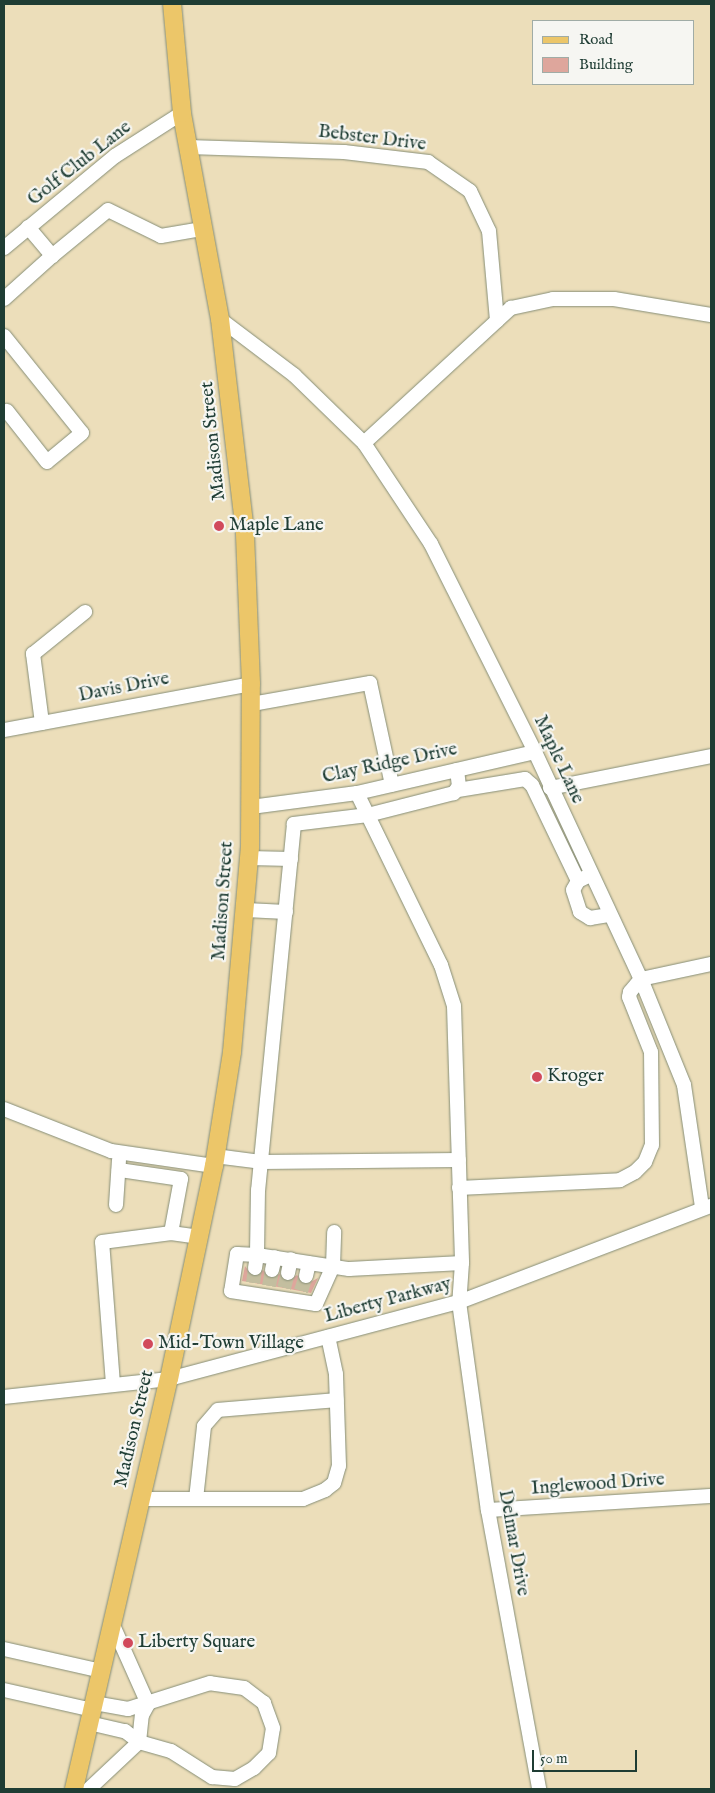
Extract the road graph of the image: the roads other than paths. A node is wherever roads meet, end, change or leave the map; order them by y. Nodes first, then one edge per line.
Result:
1 (172, 4) edge
2 (182, 113) junction
3 (188, 147) junction
4 (28, 227) junction
5 (202, 229) junction
6 (4, 247) edge
7 (52, 256) junction
8 (4, 299) edge
9 (711, 315) edge
10 (220, 319) junction
11 (497, 321) junction
12 (4, 336) edge
13 (7, 411) dead end
14 (364, 443) junction
15 (85, 612) dead end
16 (251, 684) junction
17 (252, 704) junction
18 (42, 723) junction
19 (4, 730) edge
20 (535, 752) junction
21 (711, 756) edge
22 (457, 770) junction
23 (392, 785) junction
24 (550, 788) junction
25 (458, 790) junction
26 (357, 793) junction
27 (251, 807) junction
28 (368, 815) junction
29 (249, 858) junction
30 (291, 859) junction
31 (591, 874) junction
32 (578, 881) junction
33 (246, 910) junction
34 (286, 912) junction
35 (610, 915) junction
36 (711, 964) edge
37 (641, 980) junction
38 (4, 1109) edge
39 (120, 1152) junction
40 (174, 1160) junction
41 (459, 1160) junction
42 (215, 1161) junction
43 (261, 1162) junction
44 (119, 1170) junction
45 (171, 1178) junction
46 (459, 1188) junction
47 (116, 1205) dead end
48 (707, 1206) edge
49 (334, 1232) dead end
50 (171, 1233) junction
51 (200, 1237) junction
52 (256, 1261) junction
53 (462, 1263) junction
54 (333, 1266) junction
55 (459, 1302) junction
56 (328, 1337) junction
57 (169, 1379) junction
58 (113, 1384) junction
59 (4, 1397) edge
60 (337, 1400) junction
61 (711, 1496) edge
62 (141, 1499) junction
63 (196, 1499) junction
64 (488, 1510) junction
65 (112, 1623) junction
66 (4, 1649) edge
67 (102, 1671) junction
68 (4, 1690) edge
69 (148, 1704) junction
70 (92, 1712) junction
71 (139, 1742) junction
72 (74, 1789) edge
73 (89, 1789) edge
74 (539, 1789) edge

1 - 2 main road, Madison Street
2 - 3 main road, Madison Street
2 - 4 street, Golf Club Lane
3 - 5 main road, Madison Street
3 - 11 street, Bebster Drive
4 - 6 street, Golf Club Lane
4 - 7 street
5 - 7 street
5 - 10 main road, Madison Street
7 - 8 street
9 - 11 street
10 - 14 street, Maple Lane
10 - 16 main road, Madison Street
11 - 14 street
12 - 13 street
14 - 20 street, Maple Lane
15 - 18 street
16 - 17 main road, Madison Street
16 - 18 street, Davis Drive
17 - 23 street
17 - 27 main road, Madison Street
18 - 19 street, Davis Drive
20 - 22 street, Clay Ridge Drive
20 - 24 street, Maple Lane
21 - 24 street
22 - 23 street, Clay Ridge Drive
22 - 25 street
23 - 26 street, Clay Ridge Drive
24 - 31 street, Maple Lane
25 - 28 street
25 - 32 street
26 - 27 street, Clay Ridge Drive
26 - 28 street, Delmar Drive
27 - 29 main road, Madison Street
28 - 30 street
28 - 41 street, Delmar Drive
29 - 30 street
29 - 33 main road, Madison Street
30 - 34 street
31 - 32 street
31 - 35 street, Maple Lane
32 - 35 street
33 - 34 street
33 - 42 main road, Madison Street
34 - 43 street
35 - 37 street, Maple Lane
36 - 37 street
37 - 46 street
37 - 48 street, Maple Lane
38 - 39 street
39 - 40 street
39 - 44 street
40 - 42 street
40 - 45 street
41 - 43 street
41 - 46 street, Delmar Drive
42 - 43 street
42 - 51 main road, Madison Street
43 - 52 street
44 - 45 street
44 - 47 street
45 - 50 street
46 - 53 street, Delmar Drive
48 - 55 street, Liberty Parkway
49 - 54 street
50 - 51 street
50 - 58 street
51 - 57 main road, Madison Street
52 - 54 street
52 - 54 street
53 - 54 street
53 - 55 street, Delmar Drive
55 - 56 street, Liberty Parkway
55 - 64 street, Delmar Drive
56 - 57 street, Liberty Parkway
56 - 60 street
57 - 58 street, Liberty Parkway
57 - 62 main road, Madison Street
58 - 59 street, Liberty Parkway
60 - 63 street
60 - 63 street
61 - 64 street, Inglewood Drive
62 - 63 street
62 - 65 main road, Madison Street
64 - 74 street, Delmar Drive
65 - 67 main road, Madison Street
65 - 69 street
66 - 67 street
67 - 70 main road, Madison Street
68 - 70 street
69 - 70 street
69 - 71 street
69 - 71 street
70 - 71 street
70 - 72 main road, Madison Street
71 - 73 street

